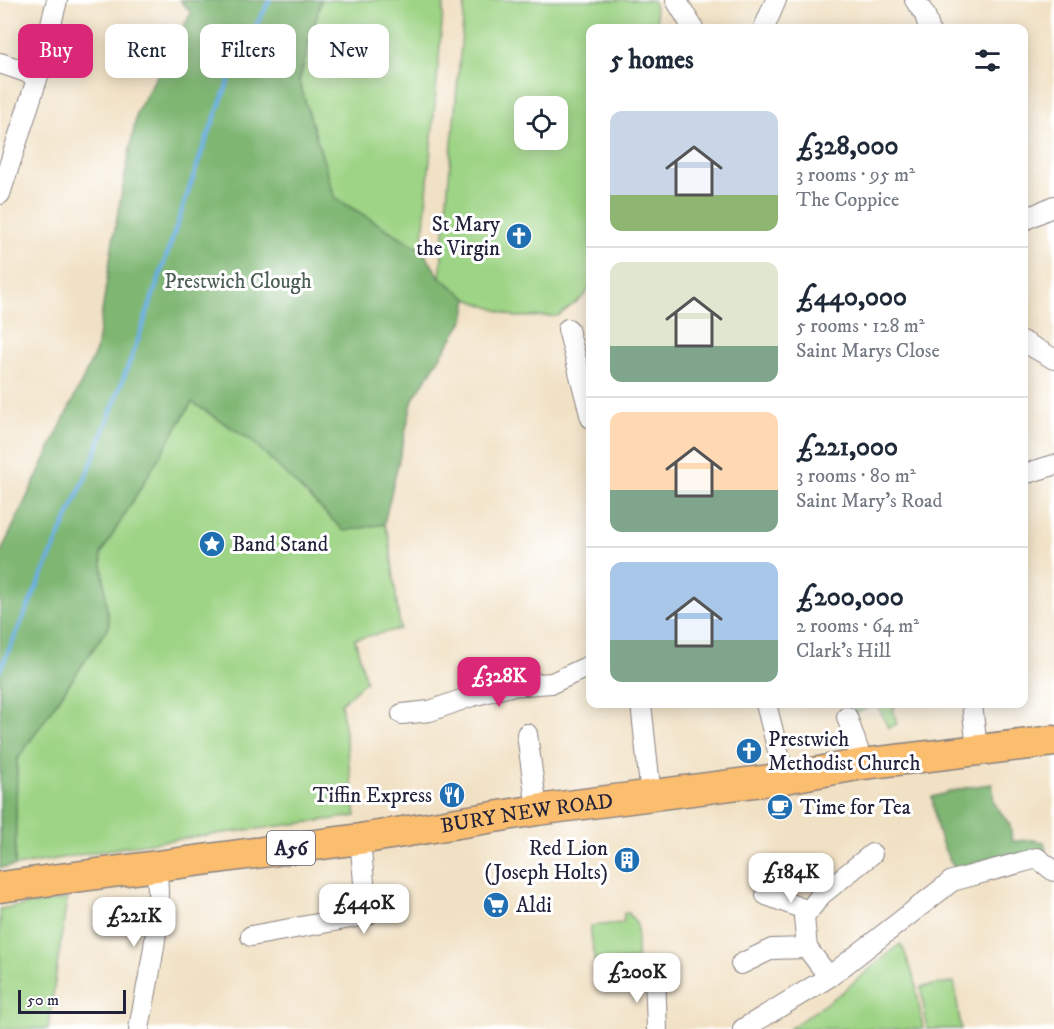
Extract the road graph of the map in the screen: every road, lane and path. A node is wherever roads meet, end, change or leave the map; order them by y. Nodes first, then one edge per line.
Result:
1 (57, 0) edge
2 (676, 0) edge
3 (776, 0) edge
4 (915, 0) edge
5 (51, 24) edge
6 (691, 24) edge
7 (766, 24) edge
8 (928, 24) edge
9 (0, 63) edge
10 (18, 69) edge
11 (37, 78) edge
12 (0, 194) edge
13 (1054, 206) edge
14 (1028, 218) edge
15 (568, 329) dead end
16 (1028, 344) edge
17 (1054, 359) edge
18 (586, 399) edge
19 (1054, 465) edge
20 (1028, 473) edge
21 (586, 667) edge
22 (641, 708) edge
23 (767, 708) edge
24 (972, 708) edge
25 (402, 714) dead end
26 (847, 717) dead end
27 (527, 734) dead end
28 (1054, 741) edge
29 (977, 749) junction
30 (863, 764) junction
31 (785, 778) junction
32 (651, 796) junction
33 (537, 810) junction
34 (360, 839) junction
35 (872, 854) dead end
36 (156, 866) junction
37 (1054, 871) edge
38 (0, 887) edge
39 (766, 895) dead end
40 (809, 911) junction
41 (251, 936) dead end
42 (807, 948) junction
43 (741, 964) dead end
44 (655, 974) dead end
45 (829, 977) junction
46 (754, 1026) edge
47 (140, 1029) edge
48 (657, 1029) edge

1 - 5 street
2 - 6 street
3 - 7 street
4 - 8 street
9 - 10 street
11 - 12 street
13 - 14 street
15 - 18 street
16 - 17 street
19 - 20 street
21 - 25 street
22 - 32 street
23 - 31 street
24 - 29 street
26 - 30 street
27 - 33 street
28 - 29 highway, BURY NEW ROAD / A56
29 - 30 highway, BURY NEW ROAD / A56
30 - 31 highway, BURY NEW ROAD / A56
31 - 32 highway, BURY NEW ROAD / A56
32 - 33 highway, BURY NEW ROAD / A56
33 - 34 highway, BURY NEW ROAD / A56
34 - 36 highway, BURY NEW ROAD / A56
34 - 41 street
35 - 40 street
36 - 38 highway, BURY NEW ROAD / A56
36 - 47 street
37 - 45 street
39 - 40 street
40 - 42 street
42 - 43 street
42 - 45 street
44 - 48 street
45 - 46 street

